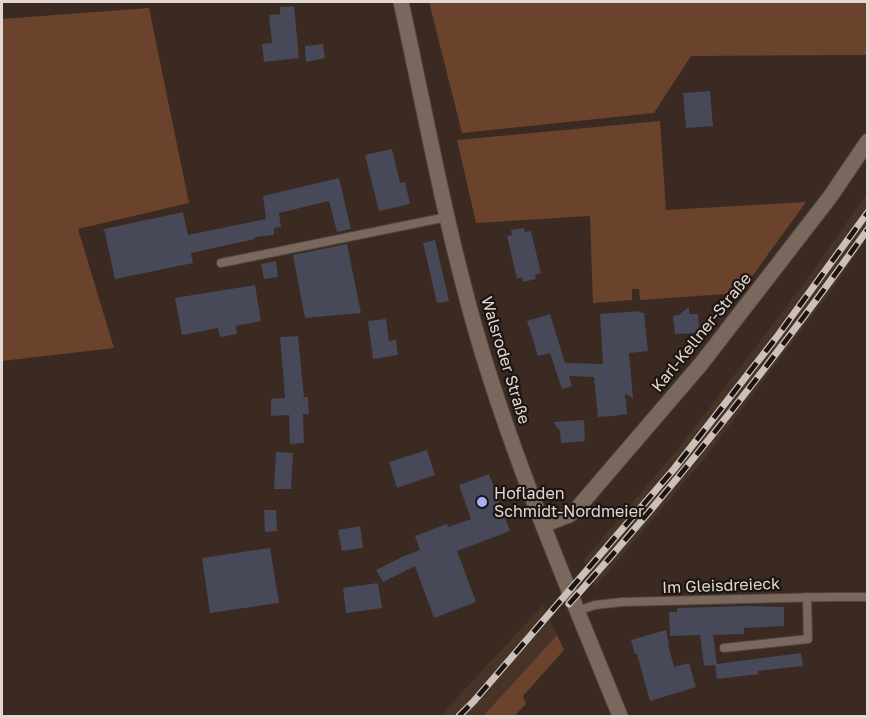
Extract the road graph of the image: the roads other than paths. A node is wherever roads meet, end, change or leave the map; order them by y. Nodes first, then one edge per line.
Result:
1 (401, 2) edge
2 (867, 141) edge
3 (447, 217) junction
4 (221, 263) dead end
5 (543, 525) junction
6 (807, 597) junction
7 (867, 597) edge
8 (577, 611) junction
9 (724, 648) dead end
10 (620, 717) edge

1 - 3 street, Walsroder Straße
2 - 5 street, Karl-Kellner-Straße
3 - 4 lane
3 - 5 street, Walsroder Straße
5 - 8 street, Walsroder Straße
6 - 7 lane, Im Gleisdreieck
6 - 8 lane, Im Gleisdreieck
6 - 9 lane
8 - 10 street, Walsroder Straße

